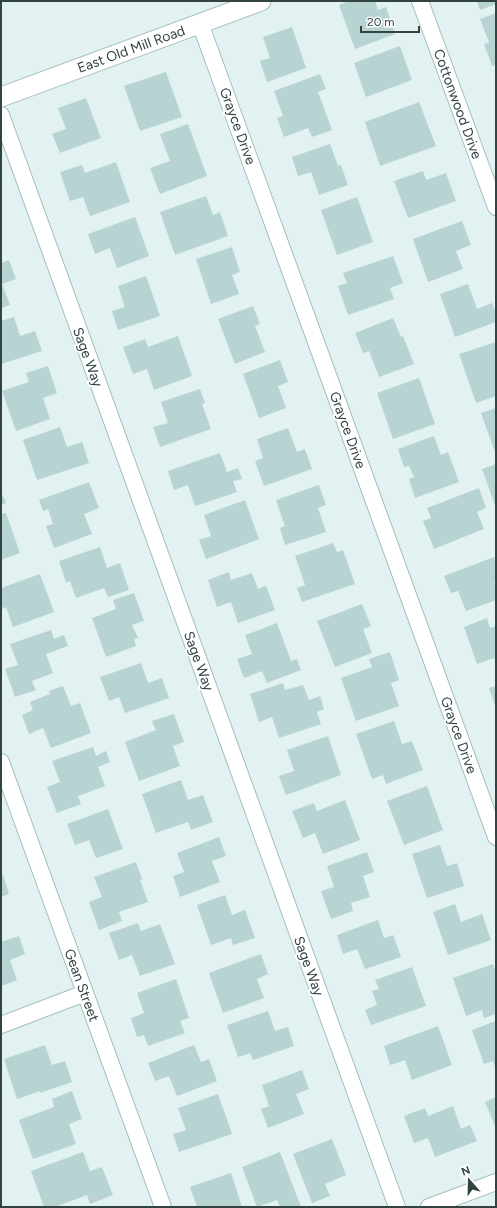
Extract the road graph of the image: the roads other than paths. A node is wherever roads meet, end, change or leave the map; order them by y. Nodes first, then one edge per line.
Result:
1 (261, 1) edge
2 (420, 1) edge
3 (200, 23) junction
4 (1, 97) edge
5 (1, 115) edge
6 (496, 207) edge
7 (1, 762) edge
8 (496, 837) edge
9 (85, 993) junction
10 (1, 1024) edge
11 (496, 1182) edge
12 (163, 1207) edge
13 (397, 1207) edge
14 (430, 1207) edge

1 - 3 street, East Old Mill Road
2 - 6 street, Cottonwood Drive
3 - 4 street, East Old Mill Road
3 - 8 street, Grayce Drive
5 - 13 street, Sage Way
7 - 9 street, Gean Street
9 - 10 street
9 - 12 street, Gean Street
11 - 14 street

